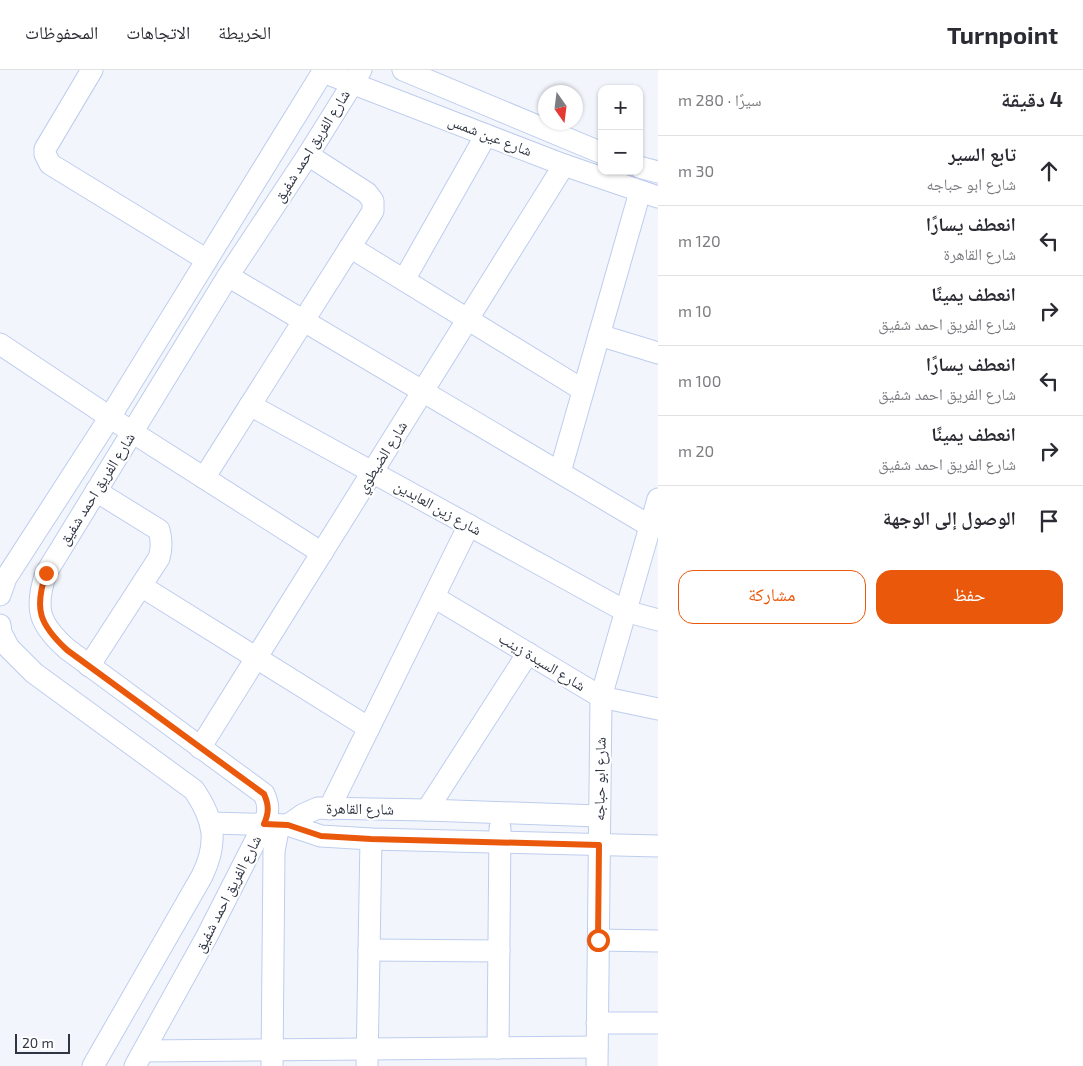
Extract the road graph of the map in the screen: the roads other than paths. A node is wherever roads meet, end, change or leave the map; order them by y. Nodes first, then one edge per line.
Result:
1 (92, 70) edge
2 (403, 70) edge
3 (323, 71) edge
4 (356, 77) edge
5 (486, 135) junction
6 (598, 151) edge
7 (308, 155) junction
8 (564, 165) junction
9 (643, 168) edge
10 (658, 172) edge
11 (649, 195) edge
12 (350, 247) junction
13 (207, 260) junction
14 (228, 276) junction
15 (404, 280) junction
16 (468, 319) junction
17 (304, 320) junction
18 (599, 335) junction
19 (0, 344) edge
20 (658, 353) edge
21 (583, 390) junction
22 (423, 391) junction
23 (250, 405) junction
24 (110, 417) junction
25 (132, 432) junction
26 (372, 472) junction
27 (560, 472) junction
28 (204, 478) junction
29 (96, 491) junction
30 (658, 499) edge
31 (469, 525) junction
32 (650, 526) junction
33 (322, 554) junction
34 (142, 586) junction
35 (0, 595) edge
36 (434, 597) junction
37 (626, 611) junction
38 (658, 620) edge
39 (0, 625) edge
40 (528, 653) junction
41 (257, 658) junction
42 (88, 666) junction
43 (600, 697) junction
44 (658, 709) edge
45 (369, 728) junction
46 (200, 748) junction
47 (330, 809) junction
48 (427, 810) junction
49 (500, 812) junction
50 (599, 816) junction
51 (211, 823) junction
52 (277, 825) junction
53 (371, 839) junction
54 (500, 842) junction
55 (599, 845) junction
56 (658, 846) edge
57 (598, 940) junction
58 (658, 941) edge
59 (369, 950) junction
60 (499, 952) junction
61 (597, 1022) junction
62 (658, 1023) edge
63 (498, 1048) junction
64 (597, 1057) edge
65 (272, 1058) edge
66 (367, 1058) edge
67 (140, 1059) edge
68 (93, 1066) edge

1 - 13 street
2 - 6 street, شارع عين شمس
3 - 4 street, شارع عين شمس
3 - 13 street, شارع الفريق احمد شفيق
4 - 5 street, شارع عين شمس
4 - 7 street, شارع الفريق احمد شفيق
5 - 8 street, شارع عين شمس
5 - 15 street
7 - 12 street
7 - 14 street, شارع الفريق احمد شفيق
8 - 11 street, شارع عين شمس
8 - 16 street, شارع الضيطوي
9 - 10 street
11 - 18 street
12 - 15 street
12 - 17 street
13 - 24 street, شارع الفريق احمد شفيق
14 - 17 street
14 - 25 street, شارع الفريق احمد شفيق
15 - 16 street
16 - 21 street
16 - 22 street, شارع الضيطوي
17 - 22 street
17 - 23 street
18 - 20 street
18 - 21 street
19 - 24 street
21 - 27 street
22 - 26 street, شارع الضيطوي
22 - 27 street
23 - 26 street, شارع زين العابدين
23 - 28 street
24 - 25 street
24 - 35 street, شارع الفريق احمد شفيق
25 - 28 street
25 - 29 street, شارع الفريق احمد شفيق
26 - 31 street, شارع زين العابدين
26 - 33 street, شارع الضيطوي
27 - 32 street
28 - 33 street
29 - 34 street
29 - 42 street, شارع الفريق احمد شفيق
30 - 32 street, شارع ابو حباجه
31 - 36 street
31 - 37 street, شارع زين العابدين
32 - 37 street, شارع ابو حباجه
33 - 41 street, شارع الضيطوي
34 - 41 street
34 - 42 street
36 - 40 street, شارع السيدة زينب
36 - 45 street
37 - 38 street, شارع زين العابدين
37 - 43 street, شارع ابو حباجه
39 - 51 street, شارع الفريق احمد شفيق
40 - 43 street, شارع السيدة زينب
40 - 48 street
41 - 45 street
41 - 46 street, شارع الضيطوي
42 - 46 street, شارع الفريق احمد شفيق
43 - 44 street, شارع السيدة زينب
43 - 50 street, شارع ابو حباجه
45 - 47 street
46 - 52 street, شارع الفريق احمد شفيق
47 - 48 street, شارع القاهرة
47 - 52 street, شارع القاهرة
48 - 49 street, شارع القاهرة
49 - 50 street, شارع القاهرة
49 - 54 street
50 - 55 street, شارع ابو حباجه
51 - 52 street
51 - 68 street, شارع الفريق احمد شفيق
52 - 53 street, شارع القاهرة
52 - 65 street
52 - 67 street, شارع الفريق احمد شفيق
53 - 54 street, شارع القاهرة
53 - 59 street
54 - 55 street, شارع القاهرة
54 - 60 street
55 - 56 street, شارع القاهرة
55 - 57 street, شارع ابو حباجه
57 - 58 street
57 - 61 street, شارع ابو حباجه
59 - 60 street
59 - 66 street
60 - 63 street
61 - 62 street
61 - 64 street, شارع ابو حباجه
63 - 64 street
63 - 66 street
65 - 66 street
65 - 67 street

